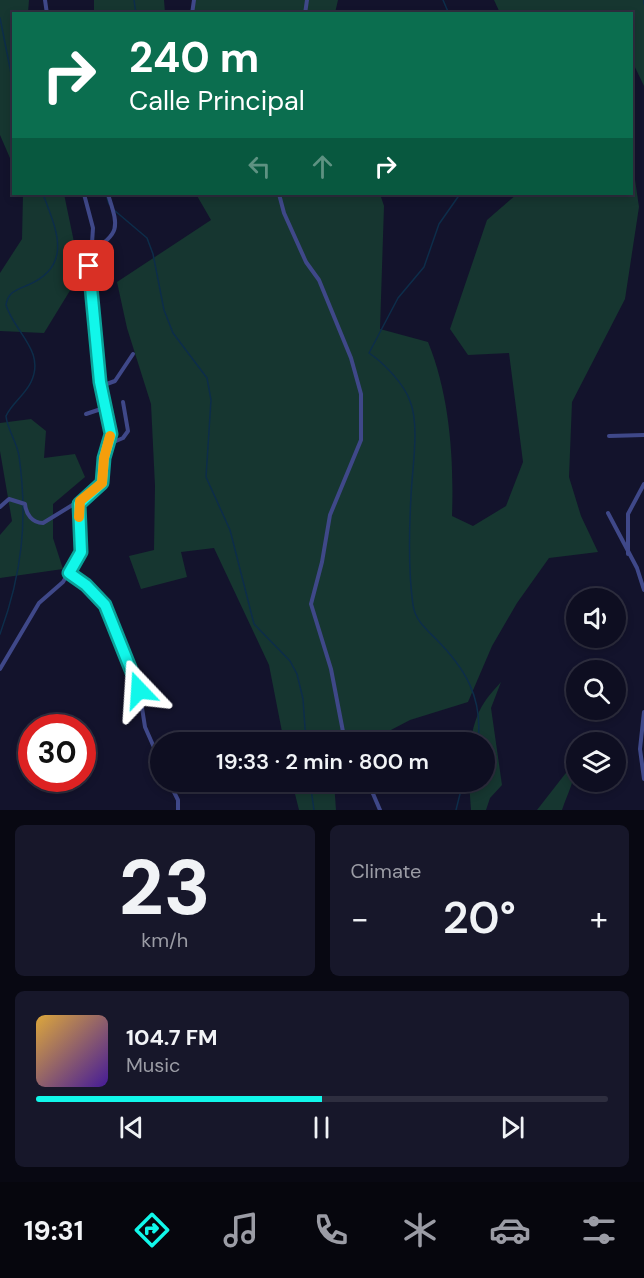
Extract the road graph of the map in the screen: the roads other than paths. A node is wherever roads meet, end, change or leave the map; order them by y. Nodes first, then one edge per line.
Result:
1 (84, 195) edge
2 (108, 195) edge
3 (279, 195) edge
4 (91, 252) junction
5 (133, 354) dead end
6 (100, 386) junction
7 (123, 402) dead end
8 (105, 408) junction
9 (86, 414) dead end
10 (644, 435) edge
11 (609, 436) dead end
12 (108, 444) junction
13 (644, 484) edge
14 (82, 499) junction
15 (0, 507) edge
16 (608, 513) dead end
17 (628, 554) junction
18 (69, 573) junction
19 (644, 590) edge
20 (0, 669) edge
21 (644, 712) edge
22 (343, 732) edge
23 (150, 740) edge
24 (644, 779) edge
25 (174, 792) edge
26 (372, 792) edge
27 (178, 810) edge
28 (380, 810) edge

1 - 4 street
2 - 4 street
3 - 22 street
4 - 6 street
5 - 6 street
6 - 8 street
7 - 12 street
8 - 9 street
8 - 12 street
10 - 11 street
12 - 14 street
13 - 17 street
14 - 15 street
14 - 18 street
16 - 17 street
17 - 19 street
18 - 20 street
18 - 23 street
21 - 24 street
25 - 27 street
26 - 28 street

